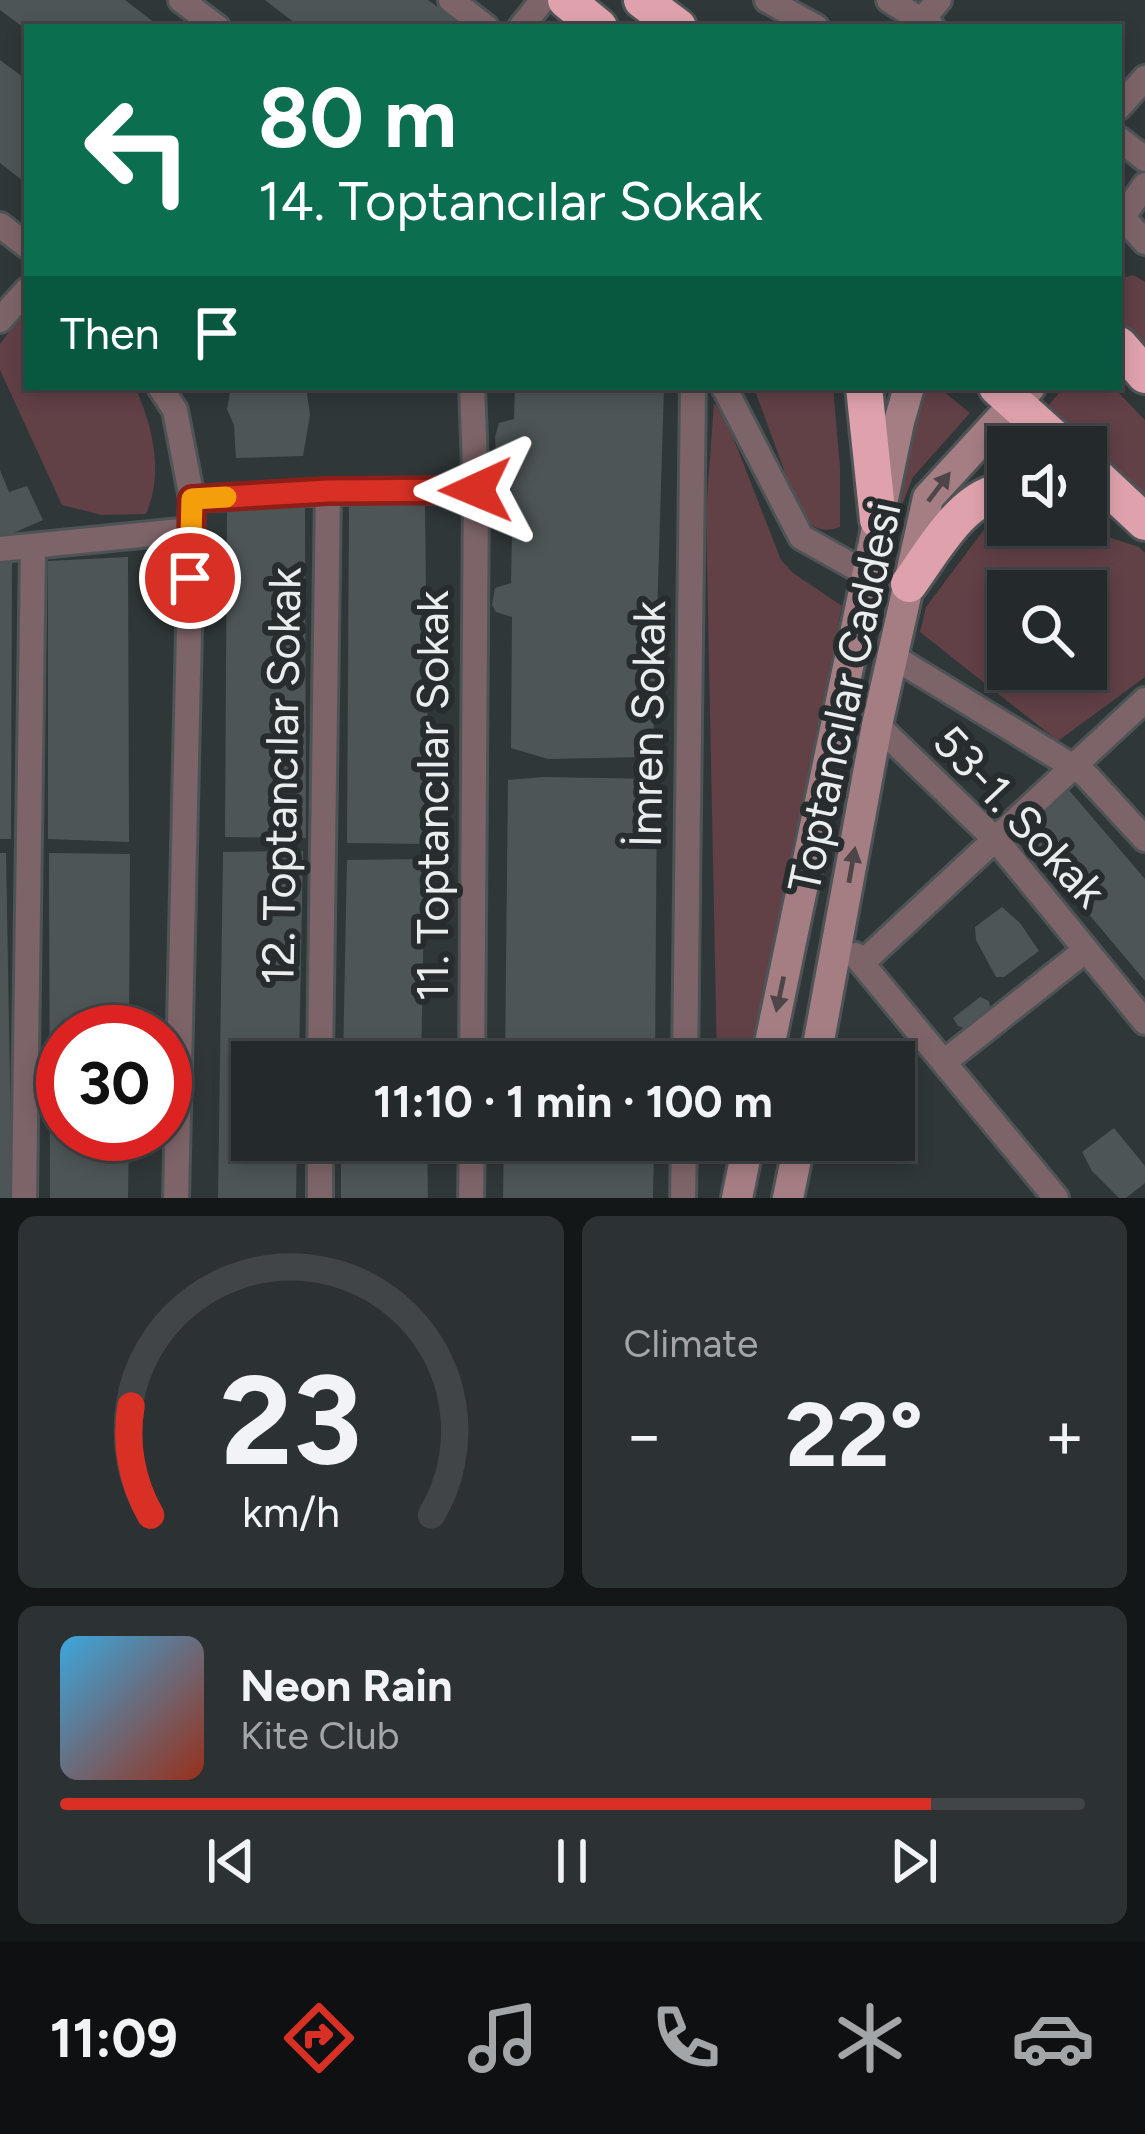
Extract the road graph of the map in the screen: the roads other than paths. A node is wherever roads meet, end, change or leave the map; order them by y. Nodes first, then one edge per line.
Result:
1 (182, 0) edge
2 (451, 0) edge
3 (543, 0) edge
4 (566, 0) edge
5 (642, 0) edge
6 (767, 0) edge
7 (890, 0) edge
8 (939, 0) edge
9 (213, 24) edge
10 (482, 24) edge
11 (523, 24) edge
12 (595, 24) edge
13 (674, 24) edge
14 (811, 24) edge
15 (927, 24) edge
16 (1145, 78) edge
17 (1122, 104) edge
18 (1145, 185) edge
19 (1122, 214) edge
20 (1122, 219) edge
21 (0, 225) edge
22 (1145, 242) edge
23 (24, 244) edge
24 (24, 293) edge
25 (0, 320) edge
26 (1122, 349) edge
27 (1145, 376) edge
28 (162, 390) edge
29 (472, 390) edge
30 (693, 390) edge
31 (726, 390) edge
32 (864, 390) edge
33 (908, 390) edge
34 (1015, 393) edge
35 (1045, 426) edge
36 (1107, 487) edge
37 (476, 490) junction
38 (328, 491) junction
39 (987, 497) edge
40 (192, 499) junction
41 (1107, 507) edge
42 (878, 520) junction
43 (1144, 521) edge
44 (191, 530) junction
45 (33, 546) junction
46 (0, 549) edge
47 (867, 574) junction
48 (909, 584) junction
49 (892, 656) junction
50 (1145, 700) edge
51 (877, 724) junction
52 (1071, 766) junction
53 (1145, 838) edge
54 (997, 842) junction
55 (840, 936) junction
56 (1086, 950) junction
57 (862, 963) junction
58 (1145, 1022) edge
59 (320, 1041) edge
60 (472, 1041) edge
61 (685, 1041) edge
62 (770, 1041) edge
63 (819, 1041) edge
64 (944, 1062) junction
65 (320, 1161) edge
66 (472, 1161) edge
67 (684, 1161) edge
68 (745, 1161) edge
69 (796, 1161) edge
70 (24, 1198) edge
71 (176, 1198) edge
72 (320, 1198) edge
73 (471, 1198) edge
74 (683, 1198) edge
75 (737, 1198) edge
76 (788, 1198) edge
77 (1056, 1198) edge

1 - 9 street
2 - 10 street
3 - 11 street
4 - 12 highway
5 - 13 highway
6 - 14 street
7 - 15 street
8 - 15 street
16 - 17 street
18 - 19 street
20 - 22 street
21 - 23 street
24 - 25 street
26 - 27 highway
28 - 40 street
29 - 37 street, 11. Toptancılar Sokak
30 - 61 street, İmren Sokak
31 - 47 street
32 - 42 highway
33 - 42 street, Toptancılar Caddesi
34 - 35 highway
48 -> 34 street, Toptancılar Caddesi
36 - 43 highway
37 - 38 street
37 - 60 street, 11. Toptancılar Sokak
38 - 40 street
38 - 59 street, 12. Toptancılar Sokak
39 - 48 highway
40 - 44 street
41 - 43 highway
42 - 47 street, Toptancılar Caddesi
44 - 45 street
44 - 71 street
45 - 46 street
45 - 70 street
47 -> 62 street, Toptancılar Caddesi
48 - 49 street, Toptancılar Caddesi
49 - 51 street, Toptancılar Caddesi
49 - 52 street
50 - 52 street
51 - 54 street, 53-1. Sokak
55 -> 51 street, Toptancılar Caddesi
52 - 53 street
52 - 54 street
54 - 56 street, 53-1. Sokak
54 - 57 street
55 - 57 street
55 - 63 street, Toptancılar Caddesi
56 - 58 street, 53-1. Sokak
56 - 64 street
57 - 64 street
64 - 77 street
65 - 72 street
66 - 73 street
67 - 74 street
68 - 75 street
69 - 76 street

